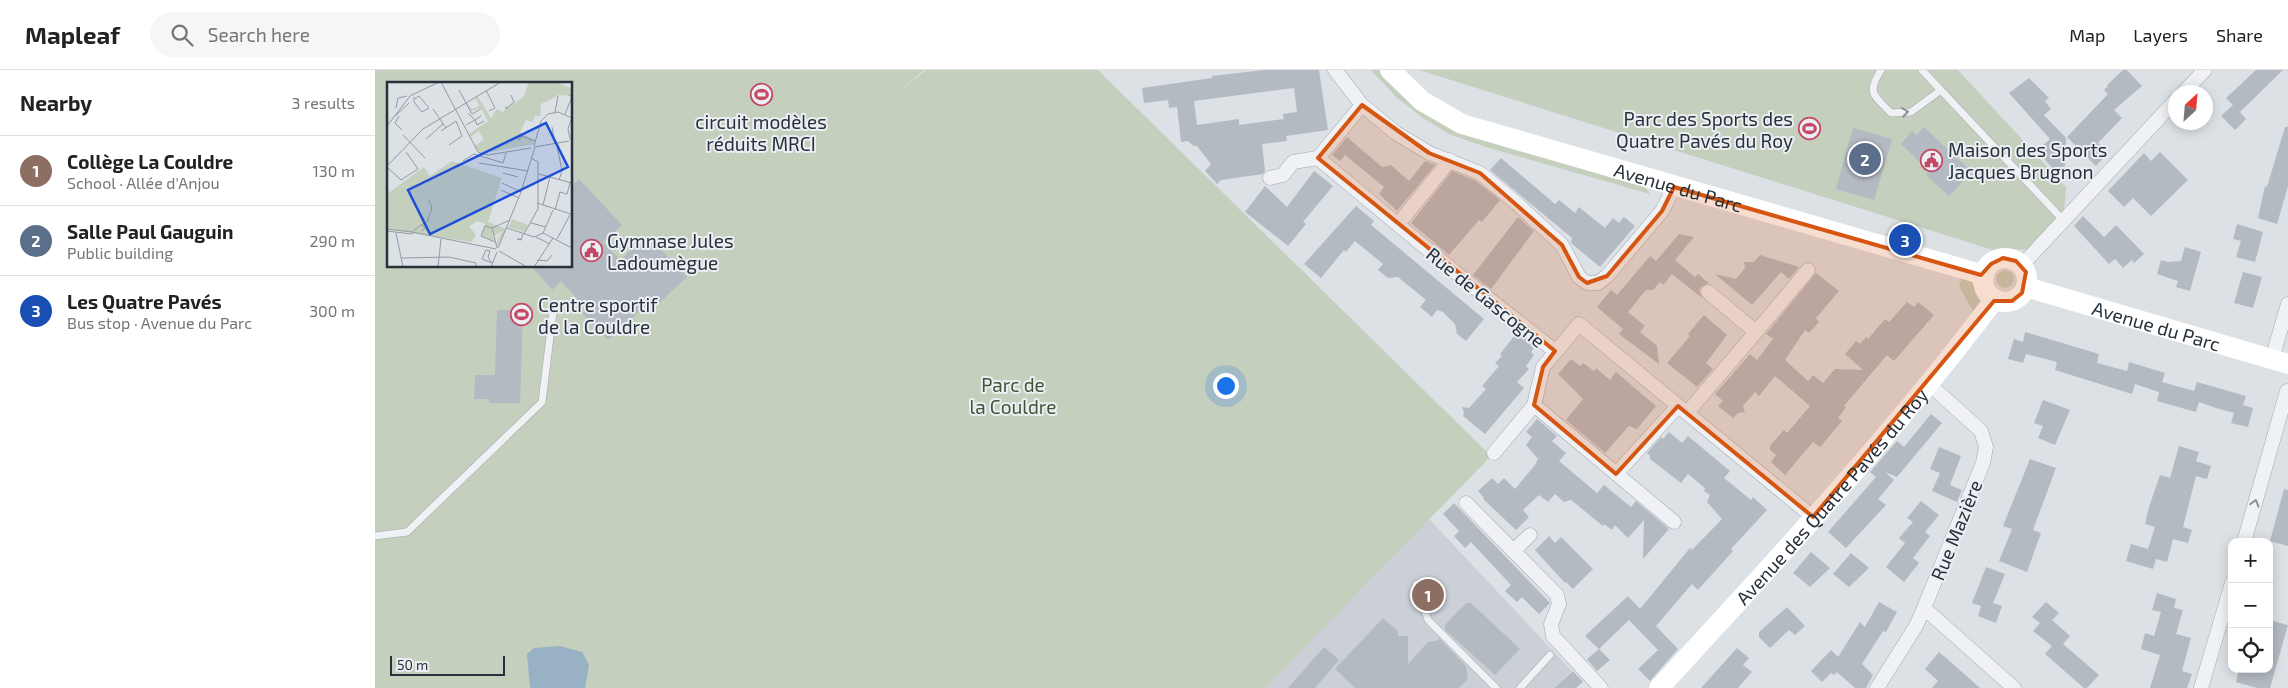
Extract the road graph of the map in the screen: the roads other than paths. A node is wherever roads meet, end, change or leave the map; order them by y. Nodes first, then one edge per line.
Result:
1 (1335, 70) edge
2 (1390, 70) edge
3 (1881, 70) edge
4 (1922, 70) edge
5 (2205, 70) edge
6 (2191, 85) edge
7 (1941, 90) junction
8 (1362, 105) junction
9 (2168, 109) edge
10 (1318, 158) junction
11 (1450, 160) junction
12 (1270, 178) dead end
13 (1674, 187) junction
14 (1404, 216) dead end
15 (2065, 221) junction
16 (2022, 266) junction
17 (1808, 270) dead end
18 (1984, 275) junction
19 (2026, 287) junction
20 (1708, 292) dead end
21 (1995, 299) junction
22 (554, 304) dead end
23 (2288, 304) edge
24 (1756, 332) junction
25 (1555, 351) junction
26 (2280, 361) edge
27 (1928, 383) junction
28 (2287, 391) dead end
29 (1534, 405) junction
30 (1683, 410) junction
31 (1494, 453) dead end
32 (1616, 474) junction
33 (1466, 503) dead end
34 (1813, 518) junction
35 (1674, 522) dead end
36 (1530, 535) dead end
37 (375, 536) edge
38 (2245, 538) edge
39 (1513, 551) junction
40 (1416, 584) dead end
41 (2228, 590) edge
42 (1924, 608) junction
43 (1550, 655) dead end
44 (1496, 688) edge
45 (1520, 688) edge
46 (1601, 688) edge
47 (1659, 688) edge
48 (1877, 688) edge
49 (2014, 688) edge
50 (2201, 688) edge

1 - 8 street
2 - 13 street, Avenue du Parc
3 -> 7 lane
4 - 7 lane
5 - 6 street
7 - 15 lane
8 - 10 street
8 - 11 street
9 - 15 street
10 - 12 street
10 - 25 street, Rue de Gascogne
11 - 13 street
11 - 14 street
13 - 18 street, Avenue du Parc
15 - 16 street
16 - 18 street
16 - 19 street
17 - 24 street
18 - 21 street
19 - 21 street
19 - 26 street, Avenue du Parc
20 - 24 street
21 - 27 street, Avenue des Quatre Pavés du Roy
22 - 37 lane
23 - 26 street
24 - 30 street
25 - 29 street
25 - 30 street, Rue de Gascogne
27 - 34 street, Avenue des Quatre Pavés du Roy
27 - 42 street, Rue Mazière
38 -> 28 street
29 - 31 street
29 - 32 street
30 - 32 street
30 - 34 street, Rue de Gascogne
32 - 35 street
33 - 39 street
34 - 47 street, Avenue des Quatre Pavés du Roy
36 - 39 street
39 - 46 street
40 - 44 lane
41 - 50 street
42 - 48 street, Rue Mazière
42 - 49 street
43 - 45 lane

